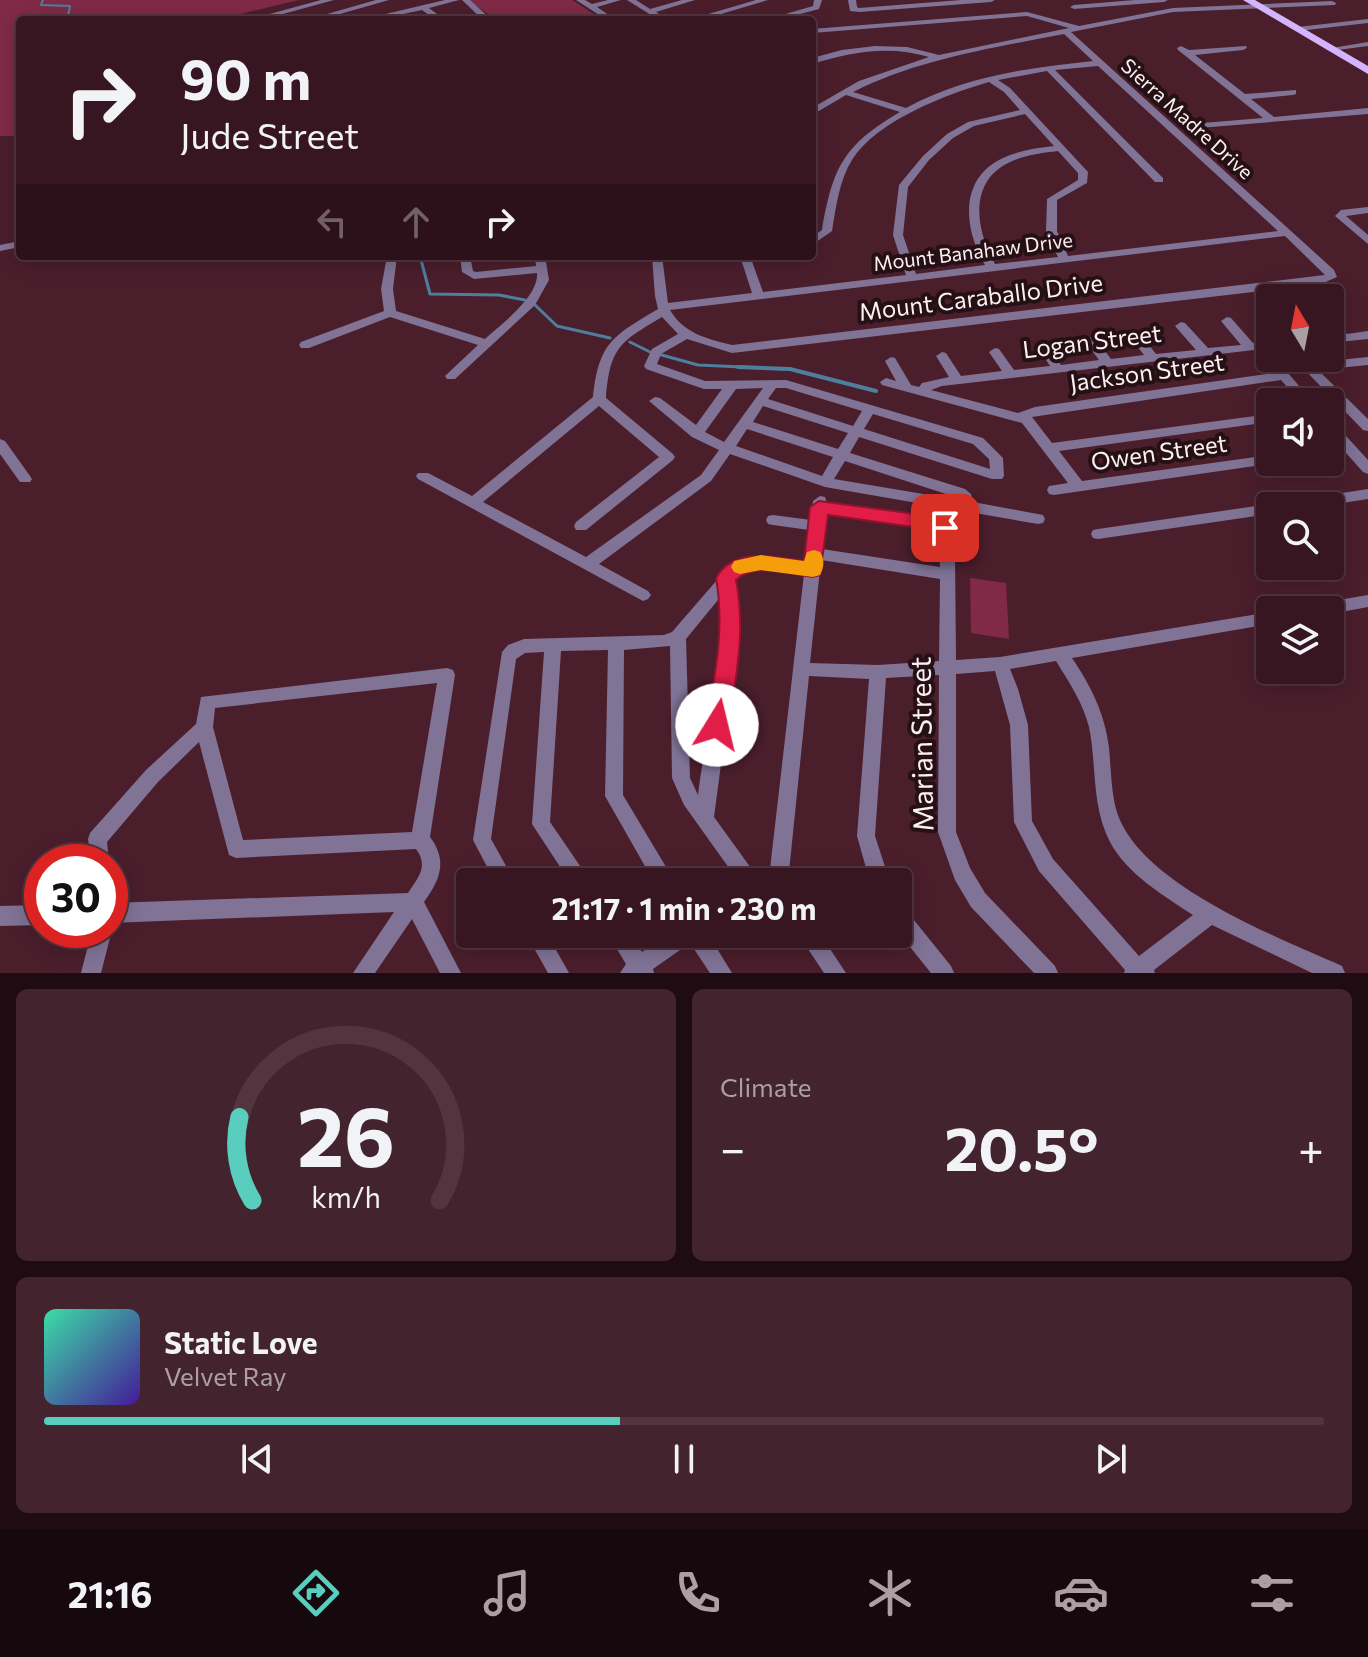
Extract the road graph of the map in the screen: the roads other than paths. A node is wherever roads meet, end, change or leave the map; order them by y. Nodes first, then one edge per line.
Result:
1 (330, 0) edge
2 (455, 0) edge
3 (466, 0) edge
4 (580, 0) edge
5 (617, 0) edge
6 (631, 0) edge
7 (691, 0) edge
8 (764, 0) edge
9 (818, 0) edge
10 (852, 0) edge
11 (991, 0) edge
12 (1164, 0) edge
13 (1248, 0) edge
14 (378, 1) edge
15 (1332, 3) dead end
16 (1308, 4) junction
17 (1097, 5) junction
18 (423, 7) junction
19 (590, 7) junction
20 (1148, 7) edge
21 (1260, 7) junction
22 (650, 11) junction
23 (1321, 13) dead end
24 (391, 14) junction
25 (268, 16) edge
26 (324, 16) edge
27 (382, 16) edge
28 (394, 16) edge
29 (435, 16) edge
30 (484, 16) edge
31 (605, 16) edge
32 (658, 16) edge
33 (706, 16) edge
34 (783, 16) edge
35 (1110, 16) dead end
36 (1089, 20) dead end
37 (1368, 21) edge
38 (1077, 28) junction
39 (1298, 29) junction
40 (816, 31) edge
41 (1065, 31) junction
42 (1368, 44) edge
43 (1243, 48) dead end
44 (1330, 49) junction
45 (938, 57) junction
46 (816, 60) edge
47 (1098, 63) junction
48 (1047, 67) junction
49 (1367, 69) edge
50 (989, 78) junction
51 (845, 92) junction
52 (1293, 92) dead end
53 (1243, 97) junction
54 (816, 110) edge
55 (906, 111) junction
56 (1027, 111) junction
57 (1368, 111) edge
58 (1272, 120) junction
59 (1202, 126) dead end
60 (1060, 148) junction
61 (1159, 180) dead end
62 (1368, 210) edge
63 (1286, 233) junction
64 (816, 239) edge
65 (1368, 241) edge
66 (391, 260) edge
67 (466, 260) edge
68 (658, 260) edge
69 (746, 260) edge
70 (1065, 260) junction
71 (541, 262) edge
72 (992, 268) junction
73 (912, 277) junction
74 (1321, 281) joint
75 (758, 295) junction
76 (664, 309) junction
77 (390, 313) junction
78 (1227, 321) dead end
79 (642, 326) junction
80 (1181, 326) dead end
81 (1133, 333) dead end
82 (1368, 335) edge
83 (684, 336) junction
84 (1345, 338) edge
85 (1091, 341) dead end
86 (486, 343) junction
87 (1256, 343) edge
88 (305, 345) dead end
89 (1256, 345) edge
90 (1043, 346) dead end
91 (1204, 351) junction
92 (656, 352) junction
93 (995, 352) dead end
94 (942, 356) dead end
95 (1152, 357) junction
96 (891, 361) dead end
97 (1368, 361) edge
98 (1107, 363) junction
99 (1058, 369) junction
100 (1279, 372) edge
101 (1010, 374) junction
102 (451, 376) dead end
103 (1282, 376) junction
104 (957, 380) junction
105 (886, 382) dead end
106 (773, 383) junction
107 (731, 386) junction
108 (1294, 388) edge
109 (907, 389) junction
110 (923, 393) junction
111 (599, 399) junction
112 (655, 401) dead end
113 (763, 402) junction
114 (1368, 405) edge
115 (1349, 408) junction
116 (869, 410) junction
117 (1019, 418) junction
118 (1256, 420) edge
119 (746, 424) junction
120 (1368, 427) edge
121 (857, 432) junction
122 (697, 434) junction
123 (1344, 442) edge
124 (1, 446) edge
125 (728, 448) junction
126 (1050, 448) junction
127 (1350, 449) junction
128 (1344, 450) edge
129 (844, 455) junction
130 (1256, 462) edge
131 (1368, 469) edge
132 (423, 476) dead end
133 (25, 479) dead end
134 (825, 482) junction
135 (1078, 486) junction
136 (1054, 490) dead end
137 (1368, 494) edge
138 (1344, 498) edge
139 (474, 502) junction
140 (965, 506) junction
141 (1256, 511) edge
142 (1038, 519) dead end
143 (773, 520) dead end
144 (581, 526) dead end
145 (816, 526) junction
146 (1098, 534) dead end
147 (813, 561) junction
148 (588, 564) junction
149 (948, 574) junction
150 (726, 578) junction
151 (643, 595) dead end
152 (1368, 601) edge
153 (1344, 605) edge
154 (1256, 621) edge
155 (678, 637) junction
156 (616, 644) junction
157 (553, 645) junction
158 (1061, 656) junction
159 (1000, 664) junction
160 (800, 669) junction
161 (948, 669) junction
162 (878, 672) junction
163 (204, 727) junction
164 (705, 820) junction
165 (420, 840) junction
166 (98, 844) edge
167 (497, 868) edge
168 (571, 868) edge
169 (657, 868) edge
170 (741, 868) edge
171 (779, 868) edge
172 (876, 868) edge
173 (414, 902) junction
174 (128, 912) edge
175 (24, 915) edge
176 (1209, 915) junction
177 (0, 916) edge
178 (912, 933) edge
179 (97, 948) edge
180 (544, 948) edge
181 (626, 948) edge
182 (668, 948) edge
183 (705, 948) edge
184 (818, 948) edge
185 (638, 971) edge
186 (1139, 972) edge
187 (91, 973) edge
188 (363, 973) edge
189 (451, 973) edge
190 (559, 973) edge
191 (722, 973) edge
192 (836, 973) edge
193 (944, 973) edge
194 (1048, 973) edge
195 (1335, 973) edge

1 - 25 street
2 - 18 street
3 - 30 street
4 - 19 street
5 - 19 street
6 - 22 street
7 - 22 street
8 - 33 street
9 - 34 street
10 - 11 street
12 - 20 street
13 - 21 main road
14 - 24 street
14 - 26 street
15 - 16 street
16 - 21 street
16 - 23 street
17 - 20 street
17 - 35 street
17 - 36 street
18 - 24 street
18 - 29 street
19 - 31 street
20 - 21 street
20 - 38 street
21 - 39 main road
22 - 32 street
24 - 27 street
24 - 28 street
37 - 39 street
38 - 40 street
38 - 41 street
39 - 44 main road
41 - 45 street
41 - 47 street, Sierra Madre Drive
42 - 44 street
43 - 53 street
44 - 49 main road
45 - 46 street
45 - 51 street
47 - 48 street
47 - 63 street, Sierra Madre Drive
48 - 50 street
48 - 61 street
50 - 55 street
50 - 56 street
51 - 54 street
51 - 55 street
52 - 53 street
53 - 58 street
55 - 64 street
56 - 60 street
56 - 73 street
57 - 58 street
58 - 59 street
60 - 70 street
60 - 72 street
62 - 65 street
63 - 70 street, Mount Banahaw Drive
63 - 74 street, Sierra Madre Drive
66 - 77 street
67 - 71 street
68 - 76 street
69 - 75 street
70 - 72 street, Mount Banahaw Drive
71 - 86 street
72 - 73 street, Mount Banahaw Drive
73 - 75 street, Mount Banahaw Drive
74 - 83 street, Mount Caraballo Drive
75 - 76 street, Mount Banahaw Drive
76 - 79 street
76 - 83 street
77 - 86 street
77 - 88 street
78 - 87 street
79 - 92 street
79 - 111 street
80 - 91 street
81 - 95 street
82 - 84 street
83 - 92 street
85 - 98 street
86 - 102 street
89 - 91 street, Logan Street
90 - 99 street
91 - 95 street, Logan Street
92 - 107 street
93 - 101 street
94 - 104 street
95 - 98 street, Logan Street
96 - 109 street
97 - 115 street
98 - 99 street, Logan Street
99 - 101 street, Logan Street
100 - 103 street
101 - 104 street, Logan Street
103 - 108 street
103 - 117 street, Jackson Street
104 - 110 street, Logan Street
105 - 109 street
106 - 107 street
106 - 113 street
106 - 116 street
107 - 122 street
109 - 110 street
110 - 117 street
111 - 139 street
111 - 144 street
112 - 122 street
113 - 119 street
113 - 121 street
114 - 115 street
115 - 120 street
116 - 121 street
116 - 121 street
117 - 126 street
118 - 126 street
119 - 125 street
119 - 129 street
121 - 129 street
122 - 125 street
123 - 127 street
124 - 133 street
125 - 134 street
125 - 148 street
126 - 135 street
127 - 128 street
127 - 131 street
129 - 134 street
129 - 140 street
130 - 135 street, Owen Street
132 - 139 street
134 - 140 street
135 - 136 street, Owen Street
137 - 138 street
139 - 148 street
140 - 142 street
141 - 146 street
143 - 145 street
145 - 147 street
145 - 149 street, Marian Street
147 - 149 street
147 - 150 street
147 - 160 street
148 - 151 street
149 - 161 street, Marian Street
150 - 155 street
150 - 164 street
152 - 153 street
154 - 158 street
155 - 156 street
155 - 164 street
156 - 157 street
156 - 169 street
157 - 167 street
157 - 168 street
158 - 159 street
158 - 176 street
159 - 161 street
159 - 186 street
160 - 162 street
160 - 171 street
161 - 162 street
161 - 194 street, Marian Street
162 - 172 street
163 - 165 street
163 - 165 street
163 - 166 street
164 - 170 street
165 - 173 street
173 - 174 street
173 - 188 street
173 - 189 street
175 - 177 street
176 - 186 street
176 - 195 street
178 - 193 street
179 - 187 street
180 - 190 street
181 - 185 street
182 - 185 street
183 - 191 street
184 - 192 street

